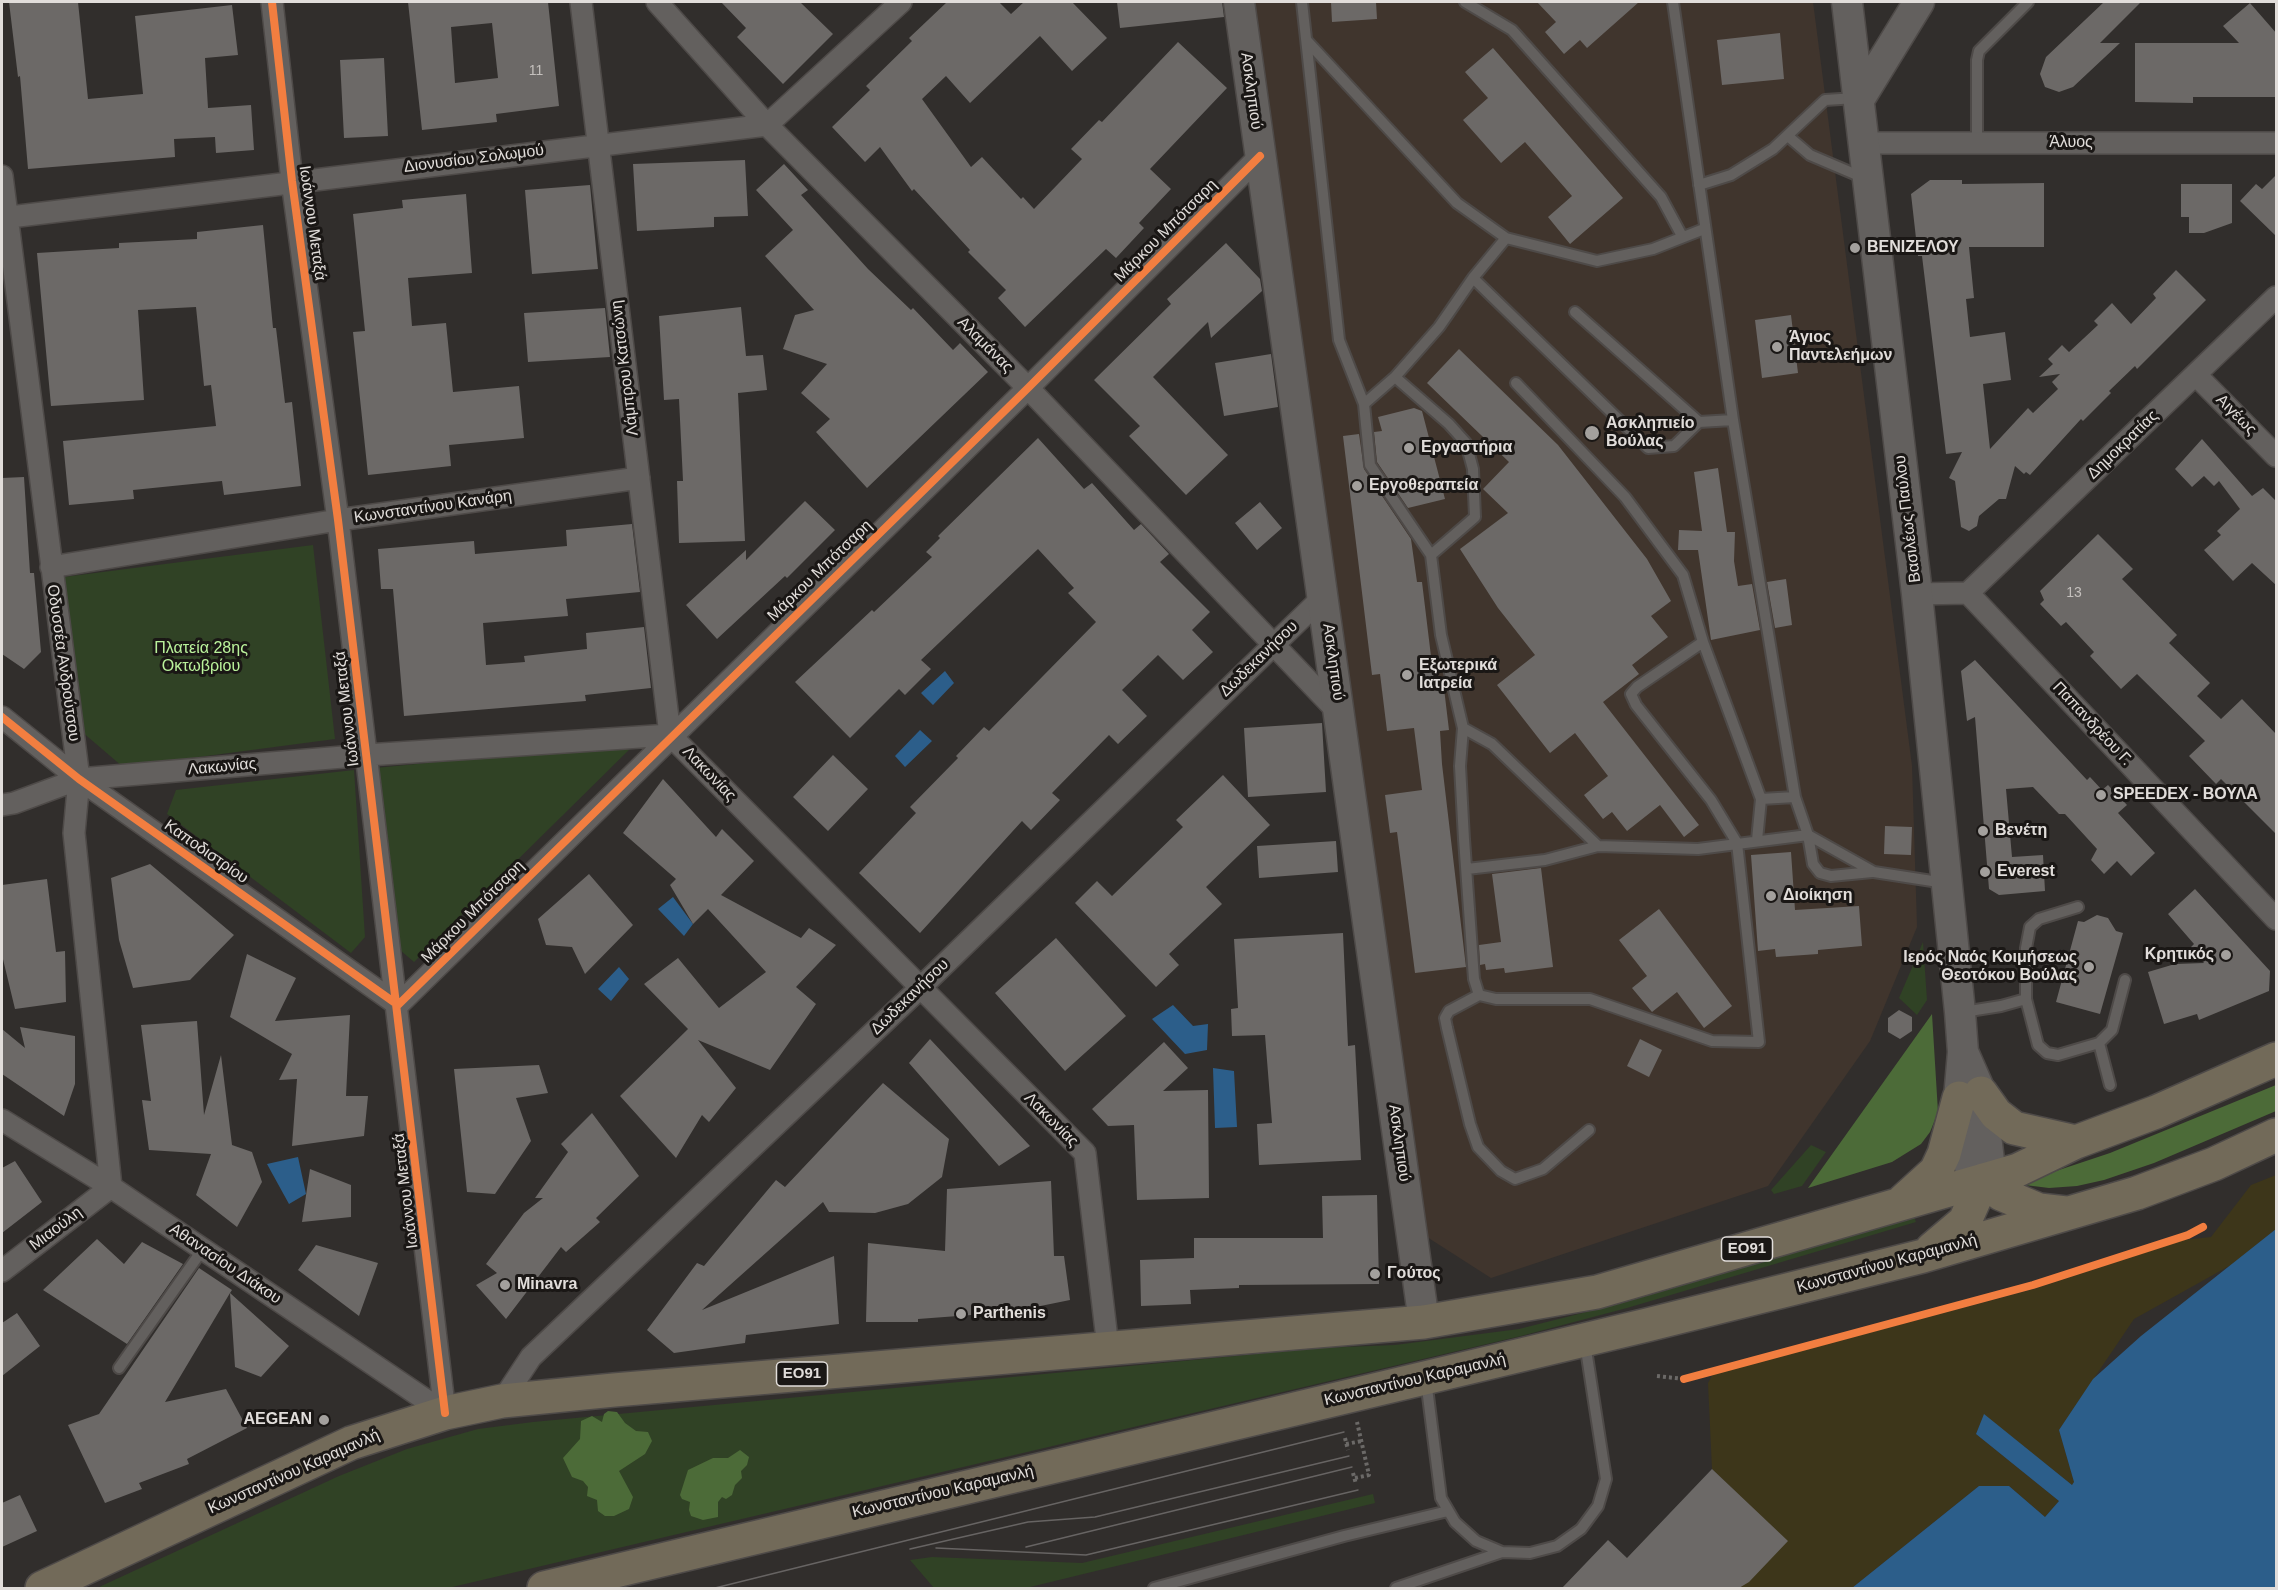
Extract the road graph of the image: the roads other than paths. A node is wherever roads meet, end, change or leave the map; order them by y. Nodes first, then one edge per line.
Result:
1 (272, 2) edge
2 (581, 2) edge
3 (657, 2) edge
4 (901, 2) edge
5 (1239, 2) edge
6 (1302, 2) edge
7 (1466, 2) edge
8 (1673, 2) edge
9 (1847, 2) edge
10 (1919, 2) edge
11 (2028, 2) edge
12 (1307, 41) junction
13 (1860, 98) junction
14 (767, 125) junction
15 (1789, 136) junction
16 (1865, 143) junction
17 (1977, 143) junction
18 (2277, 143) edge
19 (598, 145) junction
20 (1260, 156) junction
21 (2, 176) edge
22 (292, 181) junction
23 (1869, 181) junction
24 (1699, 185) junction
25 (4, 218) edge
26 (1704, 229) junction
27 (1682, 236) junction
28 (1506, 238) junction
29 (1473, 278) junction
30 (2277, 297) edge
31 (1575, 312) dead end
32 (2196, 375) junction
33 (1395, 377) junction
34 (1516, 383) dead end
35 (1028, 388) junction
36 (1364, 404) junction
37 (1733, 420) junction
38 (1699, 422) junction
39 (2277, 456) edge
40 (639, 478) junction
41 (338, 520) junction
42 (1431, 555) junction
43 (51, 567) junction
44 (1968, 593) junction
45 (1917, 594) junction
46 (1323, 597) junction
47 (1703, 642) junction
48 (1274, 644) junction
49 (1340, 713) junction
50 (2, 717) edge
51 (1463, 729) junction
52 (670, 735) junction
53 (366, 755) junction
54 (79, 779) junction
55 (1795, 798) junction
56 (1761, 799) junction
57 (2, 804) edge
58 (1808, 835) junction
59 (1757, 840) junction
60 (1737, 843) junction
61 (1598, 846) junction
62 (1467, 869) junction
63 (1874, 872) junction
64 (1946, 883) junction
65 (2078, 907) dead end
66 (2277, 919) edge
67 (2125, 980) dead end
68 (919, 989) junction
69 (1479, 995) junction
70 (2026, 999) junction
71 (398, 1005) junction
72 (1960, 1012) junction
73 (2099, 1042) junction
74 (2277, 1059) edge
75 (2110, 1084) dead end
76 (1970, 1095) junction
77 (2, 1120) edge
78 (1589, 1130) dead end
79 (2277, 1135) edge
80 (2085, 1139) junction
81 (1983, 1180) junction
82 (111, 1187) junction
83 (1898, 1206) junction
84 (2073, 1214) junction
85 (203, 1249) junction
86 (1923, 1256) junction
87 (2, 1271) edge
88 (1424, 1322) junction
89 (1584, 1340) junction
90 (1108, 1348) junction
91 (119, 1368) dead end
92 (1426, 1378) junction
93 (502, 1401) junction
94 (445, 1413) junction
95 (1448, 1511) junction
96 (1502, 1552) junction
97 (557, 1587) edge
98 (42, 1588) edge
99 (1154, 1588) edge
100 (1396, 1588) edge

1 - 22 street, Ιωάννου Μεταξά
2 - 19 street, Λάμπρου Κατσώνη
3 - 14 street, Αλαμάνας
4 - 14 street
5 - 20 street, Ασκληπιού
6 - 12 lane
7 - 27 lane
8 - 24 lane
9 - 13 street, Βασιλέως Παύλου
10 - 13 street
11 - 17 lane
12 - 28 lane
12 - 36 lane
13 - 15 lane
13 - 16 street, Βασιλέως Παύλου
14 - 19 street, Διονυσίου Σολωμού
14 - 35 street, Αλαμάνας
15 - 23 lane
15 - 24 lane
16 - 17 street, Άλυος
16 - 23 street, Βασιλέως Παύλου
17 - 18 street, Άλυος
19 - 22 street, Διονυσίου Σολωμού
19 - 40 street, Λάμπρου Κατσώνη
20 - 35 street, Μάρκου Μπότσαρη
20 - 46 street, Ασκληπιού
21 - 25 street, Οδυσσέα Ανδρούτσου
22 - 25 street, Διονυσίου Σολωμού
22 - 41 street, Ιωάννου Μεταξά
23 - 45 street, Βασιλέως Παύλου
24 - 26 lane
25 - 43 street, Οδυσσέα Ανδρούτσου
26 - 27 lane
26 - 37 lane
27 - 28 lane
28 - 29 lane
29 - 33 lane
29 - 38 lane
30 - 32 street, Δημοκρατίας
31 - 38 lane
32 - 39 street, Αιγέως
32 - 44 street, Δημοκρατίας
33 - 36 lane
33 - 42 lane
34 - 47 lane
35 - 48 street, Αλαμάνας
35 - 52 street, Μάρκου Μπότσαρη
36 - 42 lane
37 - 38 lane
37 - 55 lane
40 - 41 street, Κωνσταντίνου Κανάρη
40 - 52 street, Λάμπρου Κατσώνη
41 - 43 street, Κωνσταντίνου Κανάρη
41 - 53 street, Ιωάννου Μεταξά
42 - 51 lane
43 - 54 street, Οδυσσέα Ανδρούτσου
44 - 45 street
44 - 66 street, Παπανδρέου Γ.
45 - 64 street, Βασιλέως Παύλου
46 - 48 street, Δωδεκανήσου
46 - 49 street, Ασκληπιού
47 - 56 lane
47 - 60 lane
48 - 49 street, Αλαμάνας
48 - 68 street, Δωδεκανήσου
49 - 88 street, Ασκληπιού
50 - 54 street, Καποδιστρίου
51 - 61 lane
51 - 62 lane
52 - 53 street, Λακωνίας
52 - 68 street, Λακωνίας
52 - 71 street, Μάρκου Μπότσαρη
53 - 54 street, Λακωνίας
53 - 71 street, Ιωάννου Μεταξά
54 - 57 street, Λακωνίας
54 - 71 street, Καποδιστρίου
54 - 82 street, Οδυσσέα Ανδρούτσου
55 - 56 lane
55 - 58 lane
56 - 59 lane
58 - 59 lane
58 - 63 lane
58 - 63 lane
59 - 60 lane
60 - 61 lane
60 - 69 lane
61 - 62 lane
62 - 69 lane
63 - 64 lane
64 - 72 street, Βασιλέως Παύλου
65 - 70 lane
67 - 73 lane
68 - 90 street, Λακωνίας
68 - 93 street, Δωδεκανήσου
69 - 78 lane
70 - 72 lane
70 - 73 lane
71 - 94 street, Ιωάννου Μεταξά
72 - 76 street, Βασιλέως Παύλου
73 - 75 lane
74 - 80 highway, ΕΟ91
76 - 80 highway
76 - 81 street, Βασιλέως Παύλου
76 - 83 highway
77 - 82 street, Αθανασίου Διάκου
79 - 84 highway, Κωνσταντίνου Καραμανλή
80 - 81 highway, ΕΟ91
81 - 83 highway, ΕΟ91
81 - 84 highway
81 - 86 highway
82 - 85 street, Αθανασίου Διάκου
82 - 87 street, Μιαούλη
83 - 88 highway, Κωνσταντίνου Καραμανλή / ΕΟ91
84 - 86 highway, Κωνσταντίνου Καραμανλή
85 - 91 lane
85 - 94 street, Αθανασίου Διάκου
86 - 89 highway, Κωνσταντίνου Καραμανλή
88 - 90 highway, Κωνσταντίνου Καραμανλή / ΕΟ91
89 - 92 highway, Κωνσταντίνου Καραμανλή
89 - 96 lane
90 - 93 highway, Κωνσταντίνου Καραμανλή / ΕΟ91
92 - 95 lane
92 - 97 highway, Κωνσταντίνου Καραμανλή
93 - 94 highway, Κωνσταντίνου Καραμανλή / ΕΟ91
94 - 98 highway, Κωνσταντίνου Καραμανλή / ΕΟ91
95 - 96 lane
95 - 99 lane
96 - 100 lane

